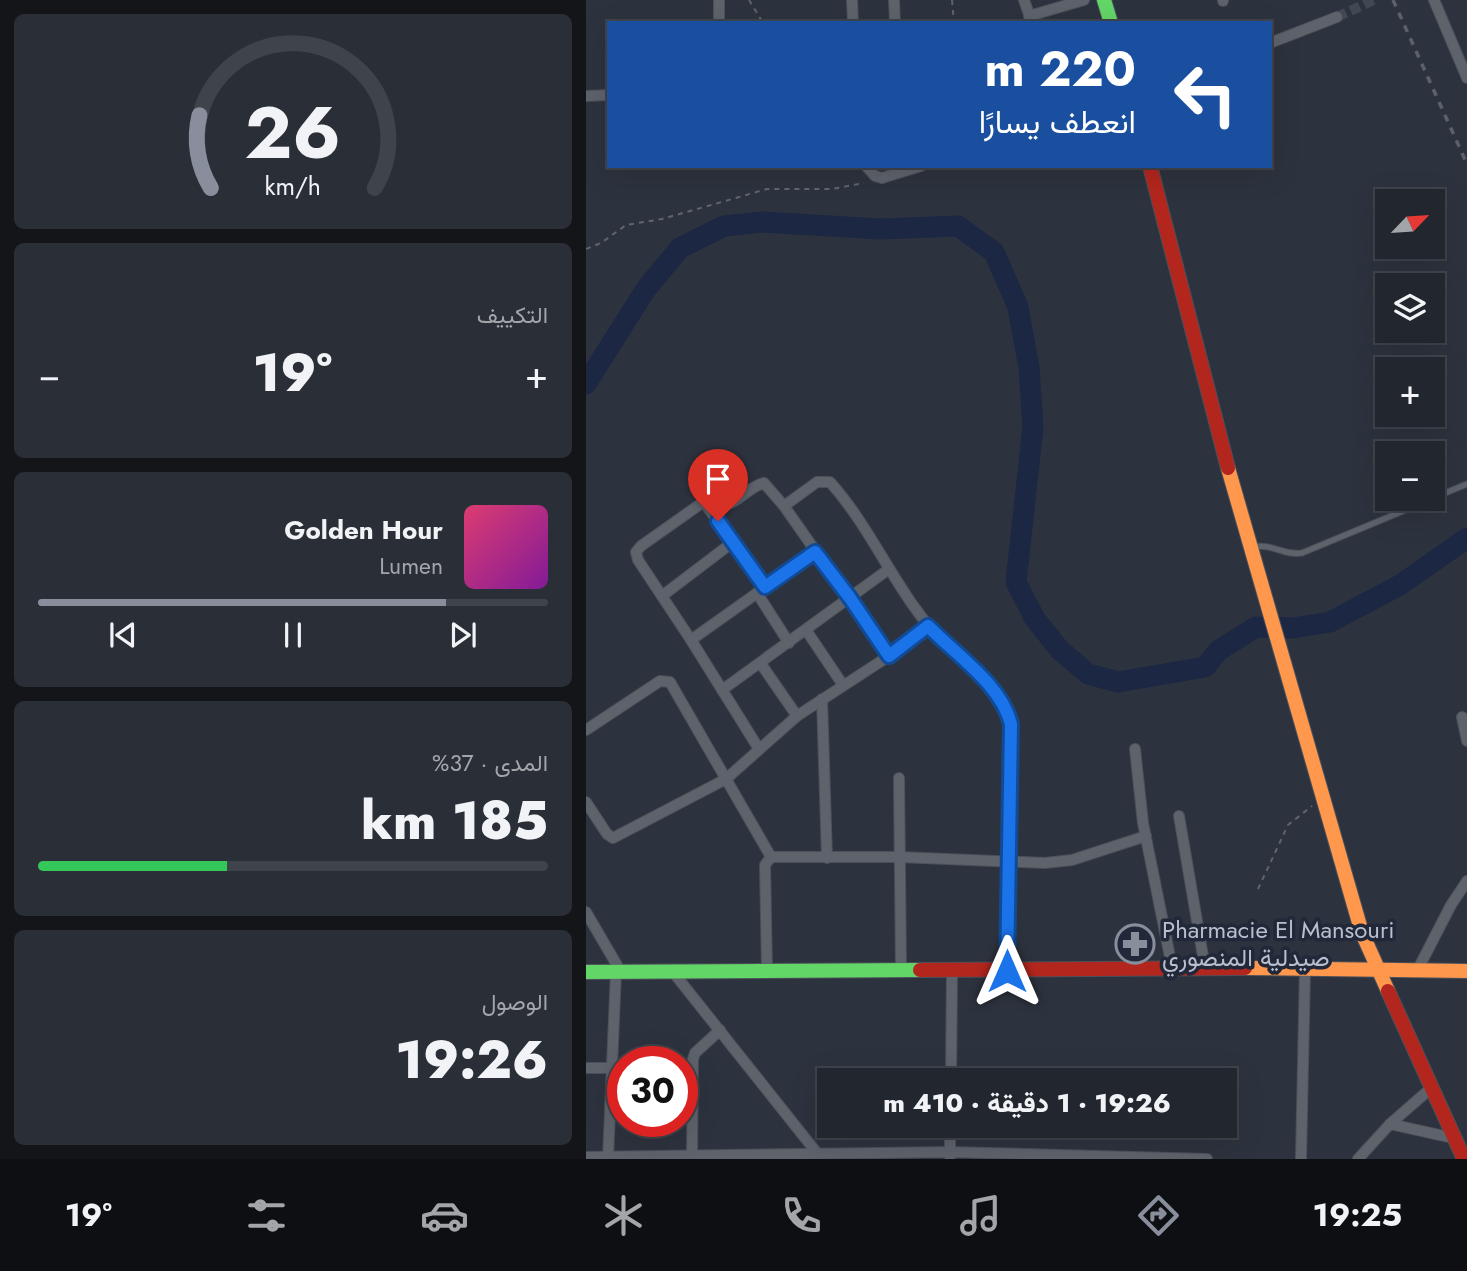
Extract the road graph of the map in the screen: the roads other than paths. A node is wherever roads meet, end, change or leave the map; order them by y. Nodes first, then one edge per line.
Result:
1 (719, 0) edge
2 (852, 0) edge
3 (894, 0) edge
4 (1024, 0) edge
5 (1084, 0) edge
6 (1104, 0) edge
7 (1434, 0) edge
8 (1337, 16) tunnel mouth
9 (1030, 19) edge
10 (719, 21) edge
11 (853, 21) edge
12 (895, 21) edge
13 (1110, 21) edge
14 (1272, 42) edge
15 (1467, 78) edge
16 (607, 95) edge
17 (586, 96) edge
18 (869, 168) edge
19 (907, 168) edge
20 (1151, 168) edge
21 (1467, 484) edge
22 (1445, 493) edge
23 (703, 500) junction
24 (784, 506) junction
25 (1401, 511) edge
26 (733, 542) junction
27 (1252, 547) junction
28 (815, 552) junction
29 (889, 569) junction
30 (761, 590) junction
31 (662, 596) junction
32 (850, 598) junction
33 (928, 626) junction
34 (806, 630) junction
35 (691, 640) junction
36 (789, 643) junction
37 (889, 656) junction
38 (761, 664) junction
39 (843, 685) junction
40 (722, 690) junction
41 (822, 699) junction
42 (797, 716) junction
43 (1462, 717) dead end
44 (586, 730) edge
45 (1467, 741) edge
46 (1135, 748) dead end
47 (759, 749) junction
48 (899, 778) dead end
49 (726, 779) junction
50 (586, 802) edge
51 (1179, 816) dead end
52 (1145, 836) junction
53 (772, 857) junction
54 (899, 857) junction
55 (828, 858) junction
56 (1007, 862) junction
57 (1467, 881) edge
58 (586, 912) edge
59 (1172, 967) junction
60 (1206, 968) junction
61 (901, 970) junction
62 (1305, 970) junction
63 (767, 971) junction
64 (1007, 971) junction
65 (1417, 971) junction
66 (1467, 971) edge
67 (586, 972) edge
68 (618, 972) junction
69 (673, 972) junction
70 (952, 972) junction
71 (1378, 972) junction
72 (720, 1030) junction
73 (613, 1046) edge
74 (586, 1068) edge
75 (607, 1068) edge
76 (951, 1068) edge
77 (1430, 1089) junction
78 (1390, 1124) junction
79 (609, 1137) edge
80 (951, 1138) edge
81 (1453, 1138) junction
82 (817, 1153) junction
83 (692, 1156) junction
84 (769, 1156) edge
85 (950, 1156) edge
86 (586, 1157) edge
87 (608, 1158) edge
88 (1207, 1159) edge
89 (1301, 1159) edge
90 (1358, 1159) edge
91 (1464, 1159) edge

1 - 10 street
2 - 11 street
3 - 12 street
4 - 9 street
5 - 9 street
6 - 13 street
7 - 15 street
8 - 14 street
16 - 17 street
18 - 19 street
20 - 27 street
21 - 22 lane
23 - 24 street
23 - 26 street
23 - 31 street
24 - 28 street
24 - 29 street
25 - 27 lane
26 - 30 street
26 - 31 street
27 - 71 street
28 - 30 street
28 - 32 street
29 - 32 street
29 - 33 street
30 - 35 street
30 - 36 street
31 - 35 street
32 - 34 street
32 - 37 street
33 - 37 street
33 - 56 street
34 - 36 street
34 - 39 street
35 - 40 street
36 - 38 street
37 - 39 street
38 - 40 street
38 - 42 street
39 - 41 street
40 - 47 street
41 - 42 street
41 - 55 street
42 - 47 street
43 - 45 street
44 - 49 street
46 - 52 street
47 - 49 street
48 - 54 street
49 - 50 street
49 - 53 street
51 - 60 street
52 - 56 street
52 - 59 street
53 - 55 street
53 - 63 street
54 - 55 street
54 - 56 street
54 - 61 street
56 - 64 street
57 - 65 street
58 - 68 street
59 - 60 street
59 - 64 street
60 - 62 street
61 - 63 street
61 - 70 street
62 - 71 street
62 - 89 street
63 - 69 street
64 - 70 street
65 - 66 street
65 - 71 street
67 - 68 street
68 - 69 street
68 - 73 street
69 - 72 street
70 - 76 street
71 - 77 street
72 - 82 street
72 - 83 street
74 - 75 street
77 - 78 street
77 - 81 street
78 - 81 street
78 - 90 street
79 - 87 street
80 - 85 street
81 - 91 street
82 - 84 street
82 - 85 street
83 - 84 street
83 - 87 street
85 - 88 street
86 - 87 street

